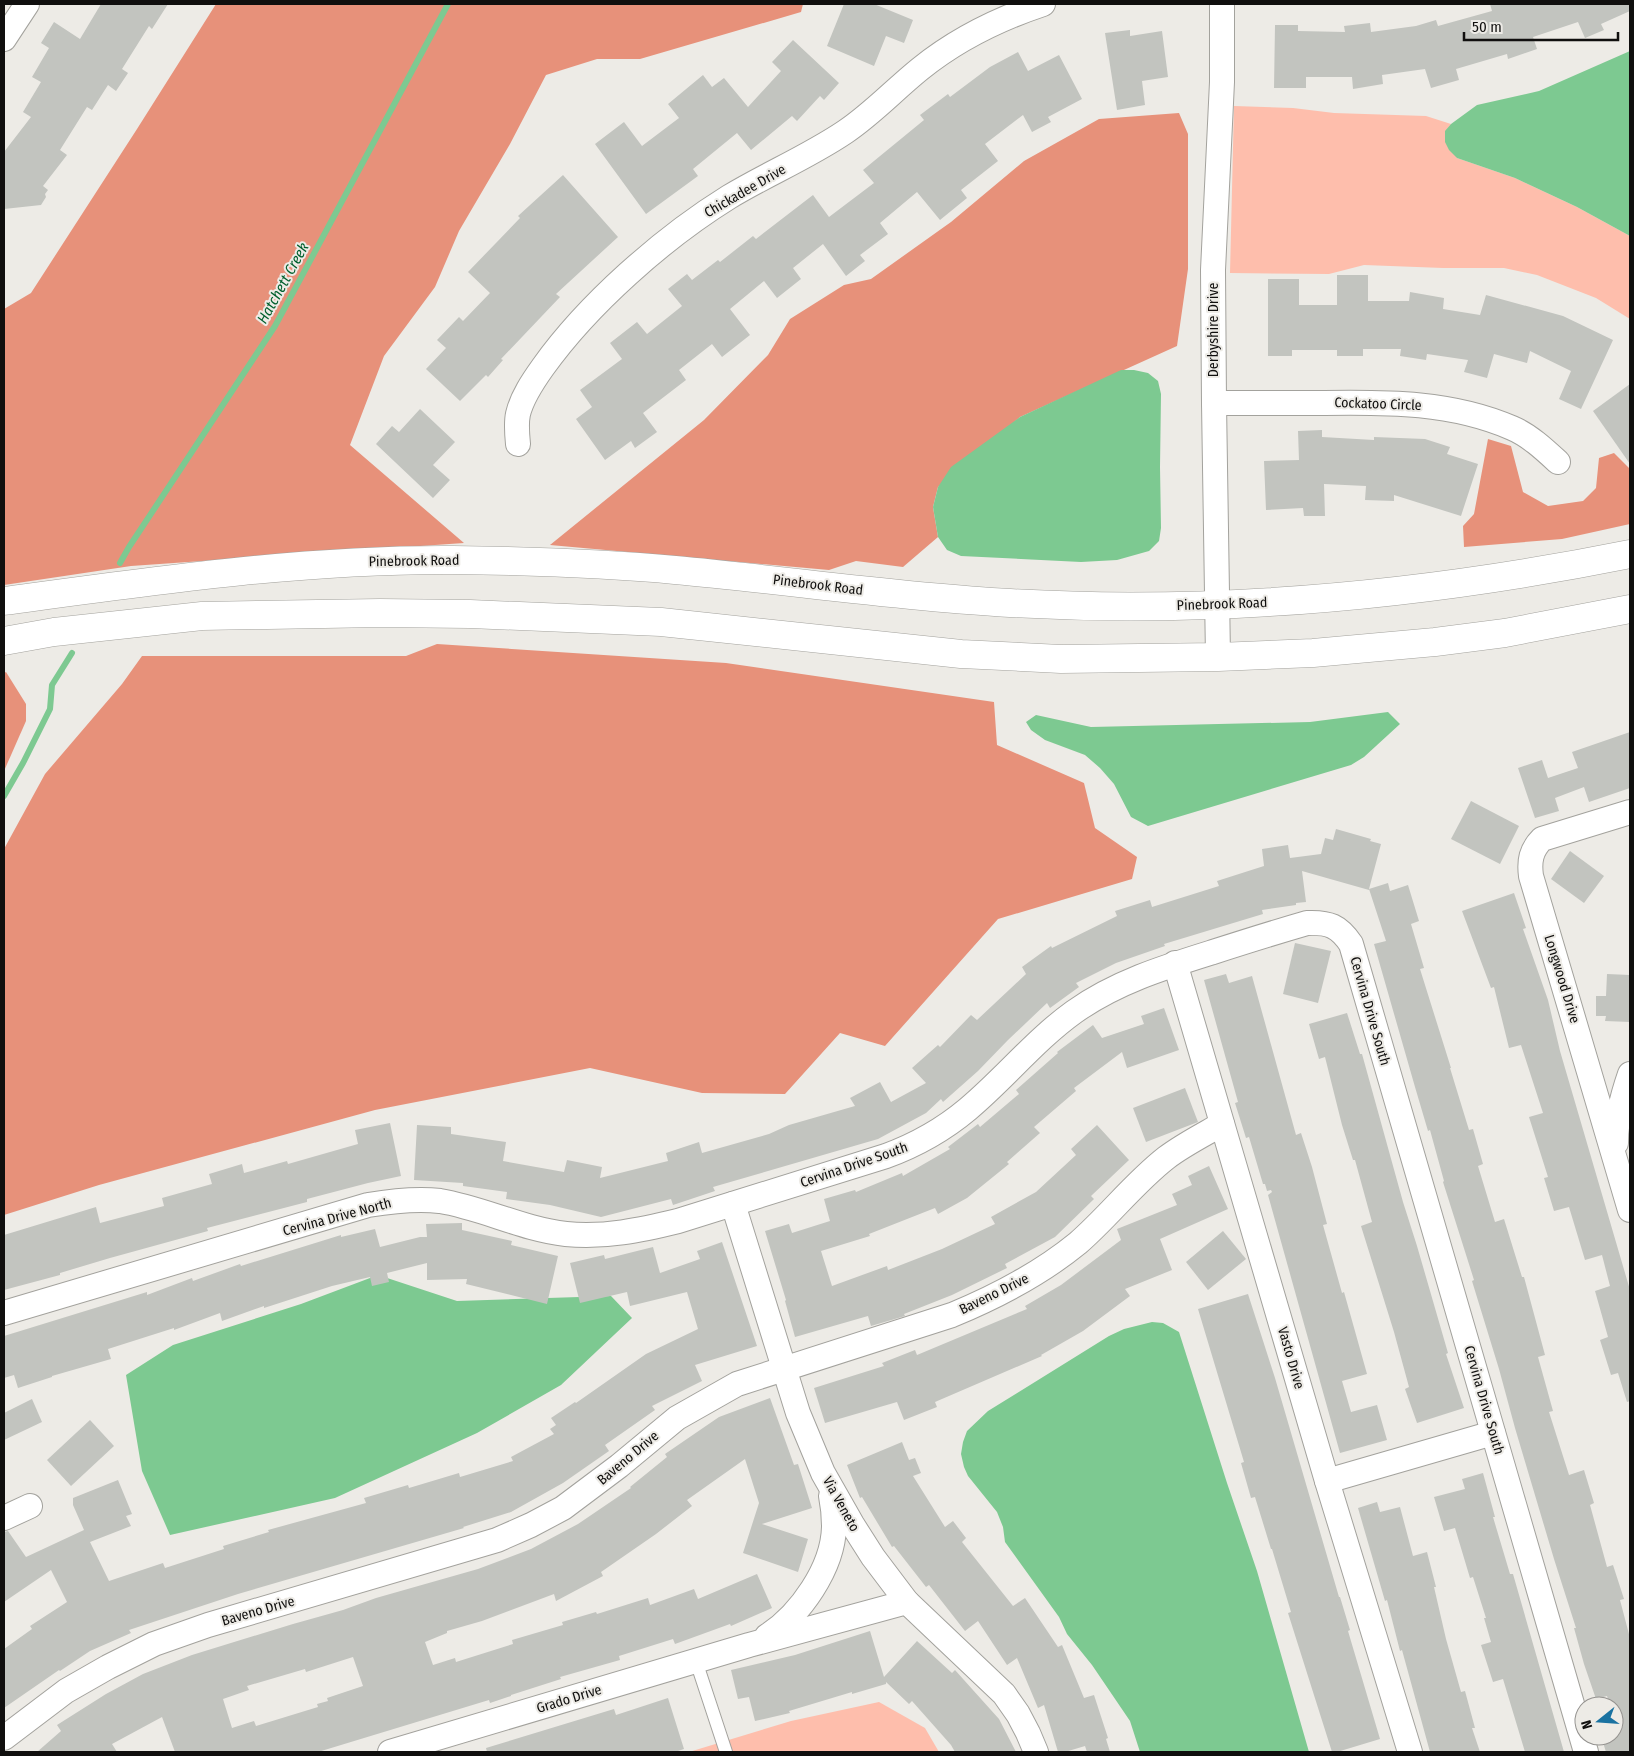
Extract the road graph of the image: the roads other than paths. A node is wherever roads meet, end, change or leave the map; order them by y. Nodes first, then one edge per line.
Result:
1 (27, 4) edge
2 (1043, 4) edge
3 (1222, 4) edge
4 (997, 12) edge
5 (4, 39) edge
6 (1214, 404) junction
7 (518, 444) dead end
8 (1558, 462) dead end
9 (1630, 554) edge
10 (4, 601) edge
11 (1217, 604) junction
12 (1630, 609) edge
13 (4, 641) edge
14 (1218, 657) junction
15 (1630, 812) edge
16 (1175, 963) junction
17 (1630, 1074) edge
18 (1222, 1124) junction
19 (1616, 1160) junction
20 (733, 1204) junction
21 (1630, 1210) edge
22 (4, 1313) edge
23 (783, 1368) junction
24 (1493, 1432) junction
25 (823, 1473) junction
26 (1327, 1481) junction
27 (30, 1506) dead end
28 (4, 1518) edge
29 (907, 1602) junction
30 (749, 1645) junction
31 (696, 1661) junction
32 (4, 1738) edge
33 (390, 1752) edge
34 (726, 1752) edge
35 (1036, 1752) edge
36 (1410, 1752) edge
37 (1586, 1752) edge

1 - 5 street
2 - 4 street, Chickadee Drive
3 - 6 street, Derbyshire Drive
4 - 7 street, Chickadee Drive
6 - 8 street, Cockatoo Circle
6 - 11 street, Derbyshire Drive
9 - 11 street, Pinebrook Road
10 - 11 street, Pinebrook Road
11 - 14 street, Derbyshire Drive
12 - 14 street
13 - 14 street
15 - 19 street, Longwood Drive
16 - 18 street, Vasto Drive
16 - 20 street, Cervina Drive South
16 - 24 street, Cervina Drive South
17 - 19 street
18 - 23 street, Baveno Drive
18 - 26 street, Vasto Drive
19 - 21 street, Longwood Drive
20 - 22 street, Cervina Drive North
20 - 23 street, Via Veneto
23 - 25 street, Via Veneto
23 - 32 street, Baveno Drive
24 - 26 street
24 - 37 street, Cervina Drive South
25 - 29 street, Via Veneto
25 - 30 street, Grado Drive
26 - 36 street, Vasto Drive
27 - 28 street
29 - 30 street, Grado Drive
29 - 35 street, Via Veneto
30 - 31 street, Grado Drive
31 - 33 street, Grado Drive
31 - 34 lane

